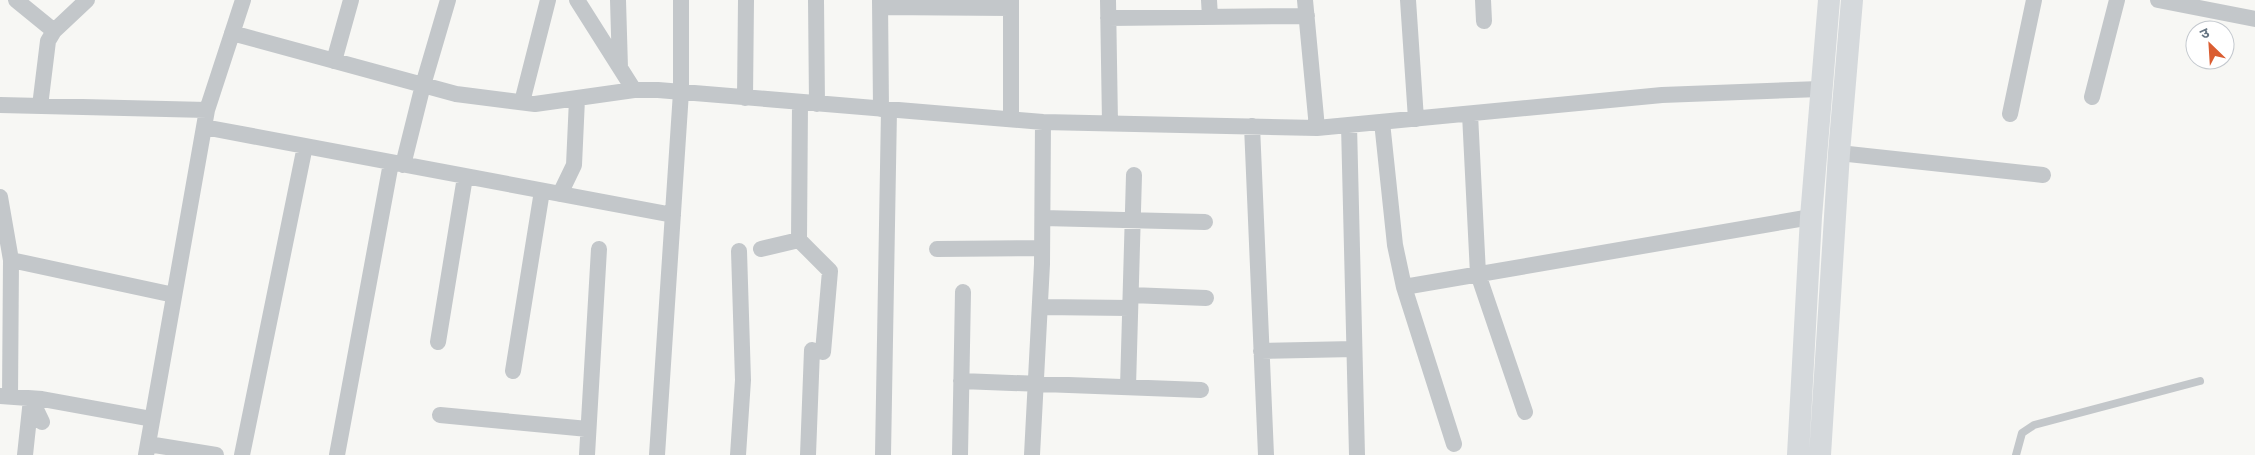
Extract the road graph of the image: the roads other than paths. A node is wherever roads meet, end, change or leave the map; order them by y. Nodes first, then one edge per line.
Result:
1 (16, 0) edge
2 (86, 0) edge
3 (244, 0) edge
4 (352, 0) edge
5 (448, 0) edge
6 (548, 0) edge
7 (577, 0) edge
8 (618, 0) edge
9 (681, 0) edge
10 (746, 0) edge
11 (816, 0) edge
12 (1108, 0) edge
13 (1209, 0) edge
14 (1408, 0) edge
15 (1483, 0) edge
16 (1829, 0) edge
17 (1852, 0) edge
18 (2034, 0) edge
19 (2117, 0) edge
20 (2158, 0) edge
21 (880, 3) edge
22 (976, 4) edge
23 (1011, 4) edge
24 (1306, 8) edge
25 (1210, 17) junction
26 (1108, 18) junction
27 (2255, 19) edge
28 (1484, 21) dead end
29 (54, 31) junction
30 (232, 33) junction
31 (334, 61) junction
32 (620, 68) junction
33 (423, 85) junction
34 (1820, 88) junction
35 (634, 90) junction
36 (681, 92) junction
37 (2092, 97) dead end
38 (745, 98) junction
39 (577, 99) junction
40 (522, 102) junction
41 (800, 103) junction
42 (817, 104) junction
43 (0, 105) edge
44 (40, 106) junction
45 (885, 109) junction
46 (207, 110) junction
47 (1470, 114) junction
48 (2010, 114) dead end
49 (1011, 119) junction
50 (1416, 119) junction
51 (1044, 122) junction
52 (1382, 122) junction
53 (1110, 123) junction
54 (1349, 125) junction
55 (1252, 126) junction
56 (204, 127) junction
57 (1317, 128) junction
58 (305, 146) junction
59 (1839, 153) junction
60 (397, 164) junction
61 (1134, 175) dead end
62 (2043, 175) dead end
63 (465, 177) junction
64 (542, 191) junction
65 (560, 194) junction
66 (0, 197) edge
67 (673, 215) junction
68 (1811, 217) junction
69 (1042, 218) junction
70 (1133, 221) junction
71 (1206, 222) dead end
72 (3, 228) edge
73 (799, 240) junction
74 (1042, 248) junction
75 (598, 249) dead end
76 (760, 249) dead end
77 (937, 249) dead end
78 (739, 251) dead end
79 (10, 260) junction
80 (1478, 274) junction
81 (1404, 287) junction
82 (962, 292) dead end
83 (174, 294) junction
84 (1206, 298) dead end
85 (1131, 302) junction
86 (1040, 307) junction
87 (438, 342) dead end
88 (1354, 349) junction
89 (1262, 351) junction
90 (513, 372) dead end
91 (961, 381) junction
92 (2200, 381) dead end
93 (1036, 383) junction
94 (1128, 387) junction
95 (1201, 390) dead end
96 (5, 396) edge
97 (31, 399) junction
98 (1525, 412) dead end
99 (440, 415) dead end
100 (152, 418) junction
101 (42, 422) dead end
102 (588, 429) junction
103 (1454, 444) dead end
104 (147, 450) edge
105 (25, 455) edge
106 (216, 455) edge
107 (242, 455) edge
108 (337, 455) edge
109 (587, 455) edge
110 (657, 455) edge
111 (738, 455) edge
112 (808, 455) edge
113 (884, 455) edge
114 (960, 455) edge
115 (1032, 455) edge
116 (1266, 455) edge
117 (1356, 455) edge
118 (1798, 455) edge
119 (1820, 455) edge
120 (2016, 455) edge

1 - 29 street
2 - 29 street
3 - 30 street
4 - 31 street
5 - 33 street
6 - 40 street
7 - 32 street
8 - 32 street
9 - 36 street
10 - 38 street
11 - 42 street
12 - 26 street
13 - 25 street
14 - 50 street
15 - 28 street
16 - 34 main road
17 - 59 main road
18 - 48 street
19 - 37 street
20 - 27 street
21 - 22 street
21 - 45 street
22 - 23 street
23 - 49 street
24 - 25 street
24 - 57 street
25 - 26 street
26 - 53 street
29 - 44 street
30 - 31 street
30 - 46 street
31 - 33 street
32 - 35 street
33 - 40 street
33 - 60 street
34 - 47 street
34 - 68 main road
35 - 36 street
35 - 39 street
36 - 38 street
36 - 67 street
38 - 41 street
39 - 40 street
39 - 65 street
41 - 42 street
41 - 73 street
42 - 45 street
43 - 44 street
44 - 46 street
45 - 49 street
45 - 113 street
46 - 56 street
47 - 50 street
47 - 80 street
49 - 51 street
50 - 52 street
51 - 53 street
51 - 69 street
52 - 54 street
52 - 81 street
53 - 55 street
54 - 57 street
54 - 88 street
55 - 57 street
55 - 89 street
56 - 58 street
56 - 83 street
58 - 60 street
58 - 107 street
59 - 62 street
59 - 119 main road
60 - 63 street
60 - 108 street
61 - 70 street
63 - 64 street
63 - 87 street
64 - 65 street
64 - 90 street
65 - 67 street
66 - 72 street
67 - 110 street
68 - 80 street
68 - 118 main road
69 - 70 street
69 - 74 street
70 - 71 street
70 - 85 street
72 - 79 street
73 - 76 street
73 - 112 street
74 - 77 street
74 - 86 street
75 - 102 street
78 - 111 street
79 - 83 street
79 - 96 street
80 - 81 street
80 - 98 street
81 - 103 street
82 - 91 street
83 - 100 street
84 - 85 street
85 - 86 street
85 - 94 street
86 - 93 street
88 - 89 street
88 - 117 street
89 - 116 street
91 - 93 street
91 - 114 street
92 - 120 lane
93 - 94 street
93 - 115 street
94 - 95 street
96 - 97 street
97 - 100 street
97 - 101 street
97 - 105 street
99 - 102 street
100 - 104 street
102 - 109 street
104 - 106 street

